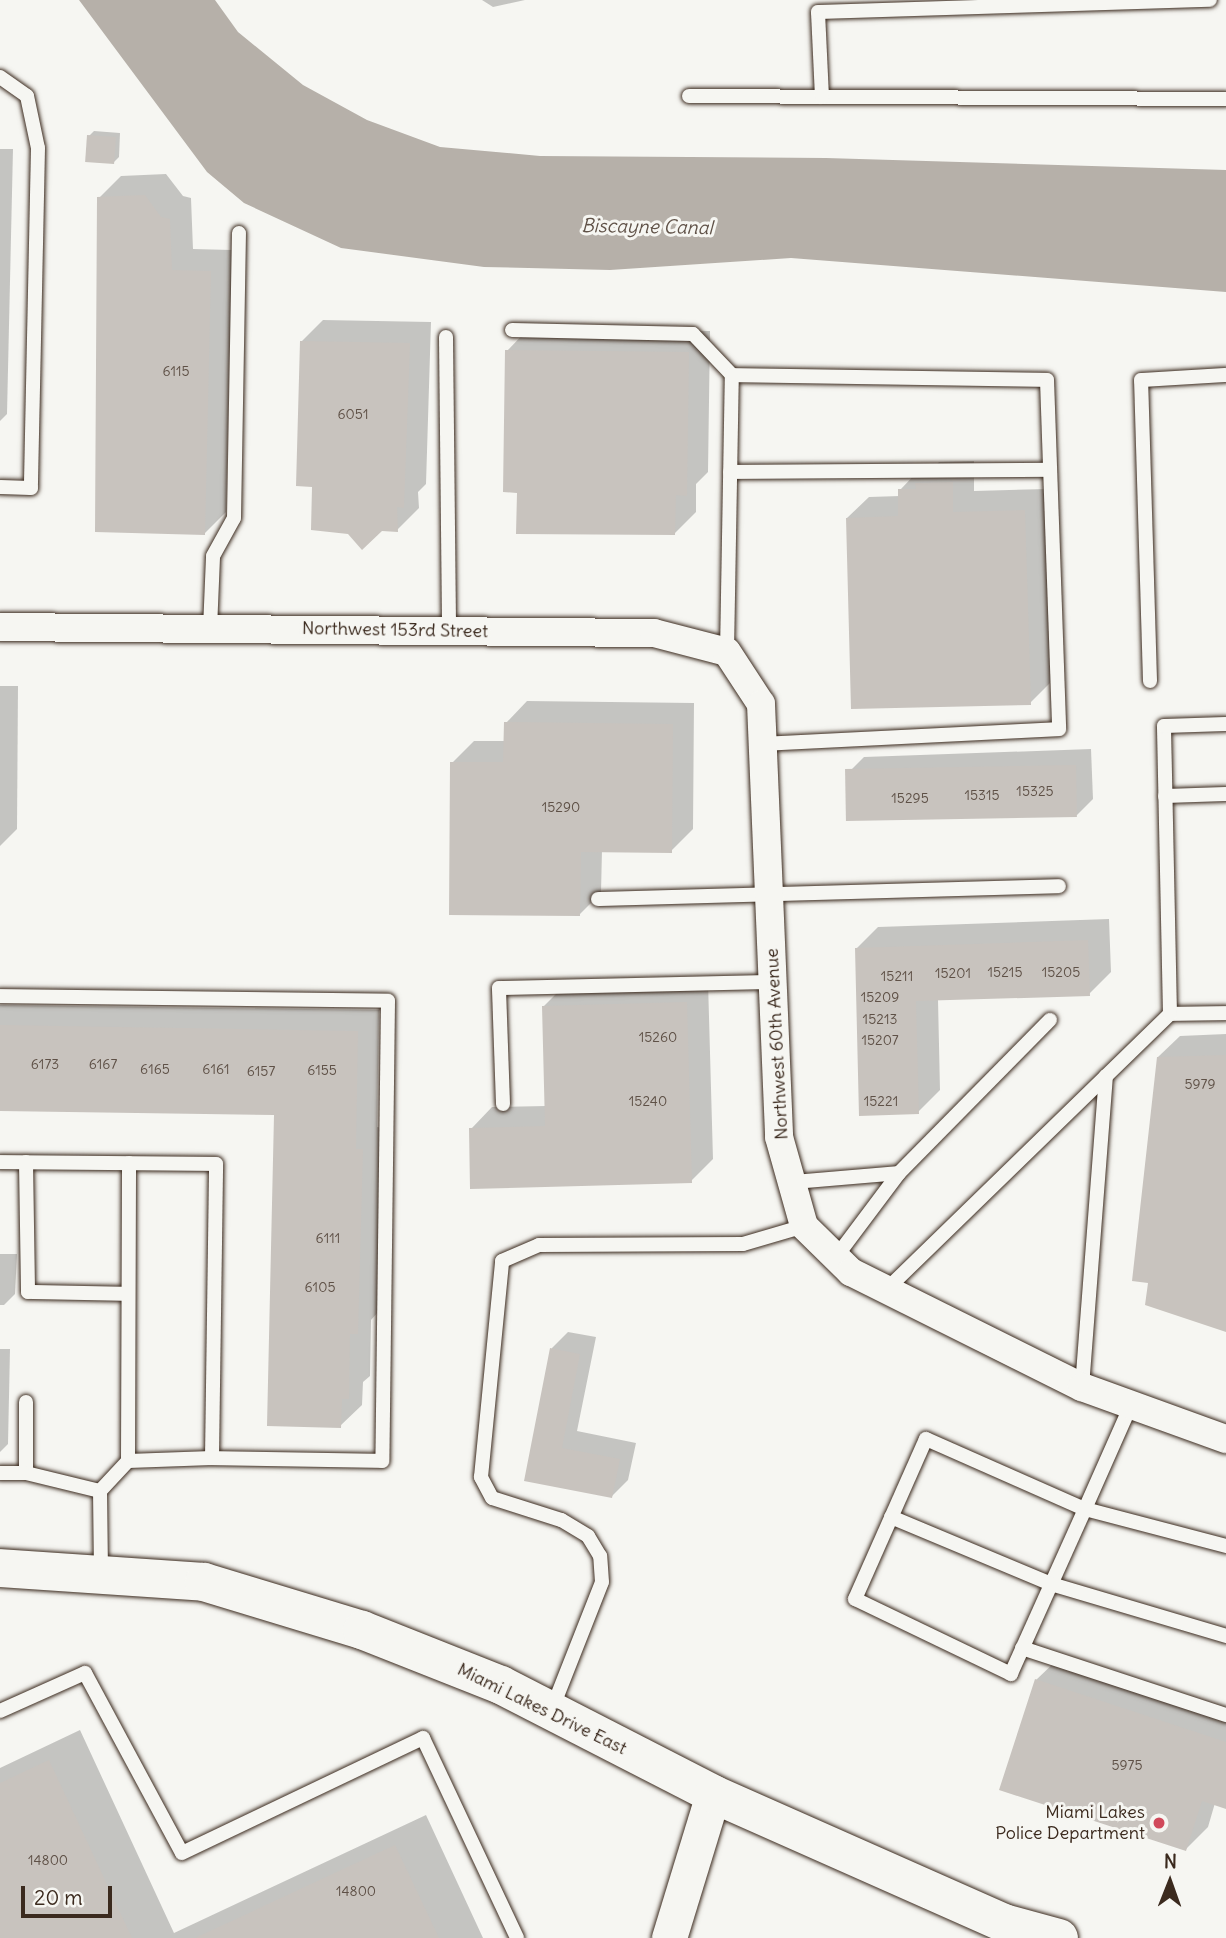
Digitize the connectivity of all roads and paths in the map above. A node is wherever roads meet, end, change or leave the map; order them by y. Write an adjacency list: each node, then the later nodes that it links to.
1 (1210, 0): 4 (lane)
2 (0, 77): 13 (lane)
3 (689, 96): 4 (lane)
4 (822, 97): 5 (lane)
5 (1226, 99)
6 (239, 233): 15 (lane)
7 (512, 330): 9 (lane)
8 (446, 337): 16 (lane)
9 (732, 375): 11 (lane); 12 (lane)
10 (1226, 375): 18 (lane)
11 (1051, 470): 12 (lane); 20 (lane)
12 (730, 472): 17 (lane)
13 (0, 487)
14 (0, 626): 15 (street, Northwest 153rd Street)
15 (210, 629): 16 (street, Northwest 153rd Street)
16 (449, 631): 17 (street, Northwest 153rd Street)
17 (727, 652): 20 (street, Northwest 60th Avenue)
18 (1150, 681)
19 (1226, 724): 22 (lane)
20 (763, 744): 24 (street, Northwest 60th Avenue)
21 (1226, 794): 22 (lane)
22 (1165, 796): 29 (lane)
23 (1059, 886): 24 (lane)
24 (769, 894): 25 (lane); 26 (street, Northwest 60th Avenue)
25 (598, 899)
26 (772, 982): 32 (lane); 37 (street, Northwest 60th Avenue)
27 (0, 996): 46 (lane)
28 (1226, 1013): 29 (lane)
29 (1170, 1014): 31 (lane)
30 (1051, 1020): 36 (lane)
31 (1106, 1076): 40 (lane); 42 (lane)
32 (503, 1104)
33 (0, 1162): 34 (lane)
34 (26, 1162): 35 (lane); 41 (lane)
35 (129, 1163): 41 (lane); 46 (lane)
36 (899, 1173): 37 (lane); 39 (lane)
37 (795, 1182): 38 (street, Northwest 60th Avenue)
38 (804, 1226): 39 (street); 60 (lane)
39 (835, 1257): 40 (street)
40 (886, 1290): 42 (street)
41 (128, 1294): 47 (lane)
42 (1082, 1387): 44 (street)
43 (26, 1402): 49 (lane)
44 (1131, 1405): 45 (street); 51 (lane)
45 (1226, 1439)
46 (212, 1458): 47 (lane)
47 (128, 1461): 50 (lane)
48 (0, 1473): 49 (lane)
49 (26, 1473): 50 (lane)
50 (100, 1491): 55 (lane)
51 (1084, 1510): 52 (lane); 53 (lane); 56 (lane)
52 (891, 1517): 56 (lane); 58 (lane)
53 (1226, 1546)
54 (0, 1568): 55 (main road, Miami Lakes Drive East)
55 (101, 1572): 60 (main road, Miami Lakes Drive East)
56 (1051, 1584): 57 (lane); 58 (lane)
57 (1226, 1636)
58 (1022, 1648): 61 (lane)
59 (0, 1711): 63 (lane)
60 (551, 1711): 62 (main road, Miami Lakes Drive East)
61 (1226, 1715)
62 (713, 1794): 64 (street); 65 (main road, Miami Lakes Drive East)
63 (517, 1938)
64 (669, 1938)
65 (1059, 1938)

